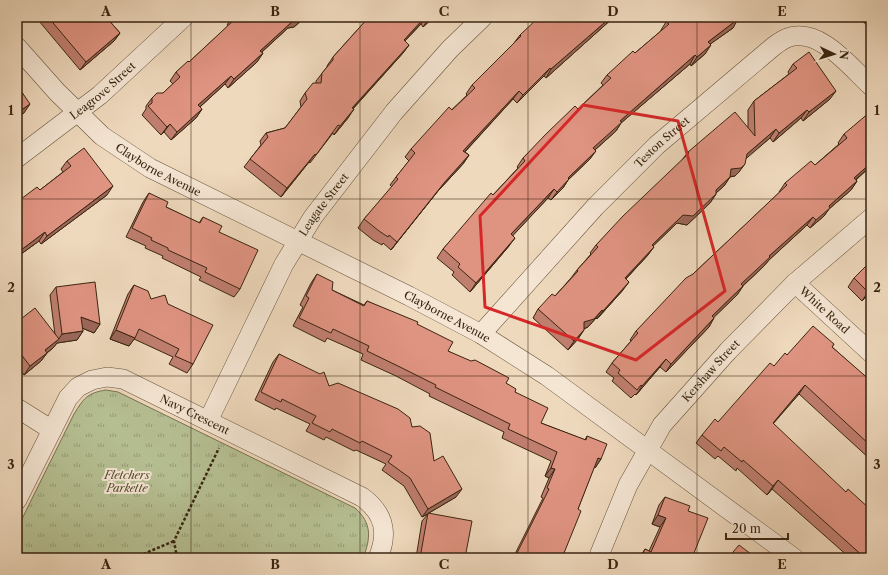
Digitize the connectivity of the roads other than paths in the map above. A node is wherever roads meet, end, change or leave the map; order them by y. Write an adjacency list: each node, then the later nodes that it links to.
1 (184, 17): 5 (street, Leagrove Street)
2 (483, 17): 8 (street, Leagate Street)
3 (17, 47): 5 (street, Clayborne Avenue)
4 (871, 86): 10 (street, Teston Street)
5 (77, 113): 6 (street, Leagrove Street); 8 (street, Clayborne Avenue)
6 (17, 158)
7 (871, 218): 9 (street, Kershaw Street)
8 (298, 242): 10 (street, Clayborne Avenue); 13 (street, Leagate Street)
9 (796, 283): 11 (street, White Road); 15 (street, Kershaw Street)
10 (481, 334): 15 (street, Clayborne Avenue)
11 (871, 353)
12 (17, 408): 14 (street)
13 (208, 421): 14 (street, Navy Crescent); 17 (street, Navy Crescent)
14 (52, 430): 16 (street, Navy Crescent)
15 (648, 451): 18 (street, Kershaw Street); 19 (street, Clayborne Avenue)
16 (17, 500)
17 (378, 558)
18 (598, 558)
19 (794, 558)

